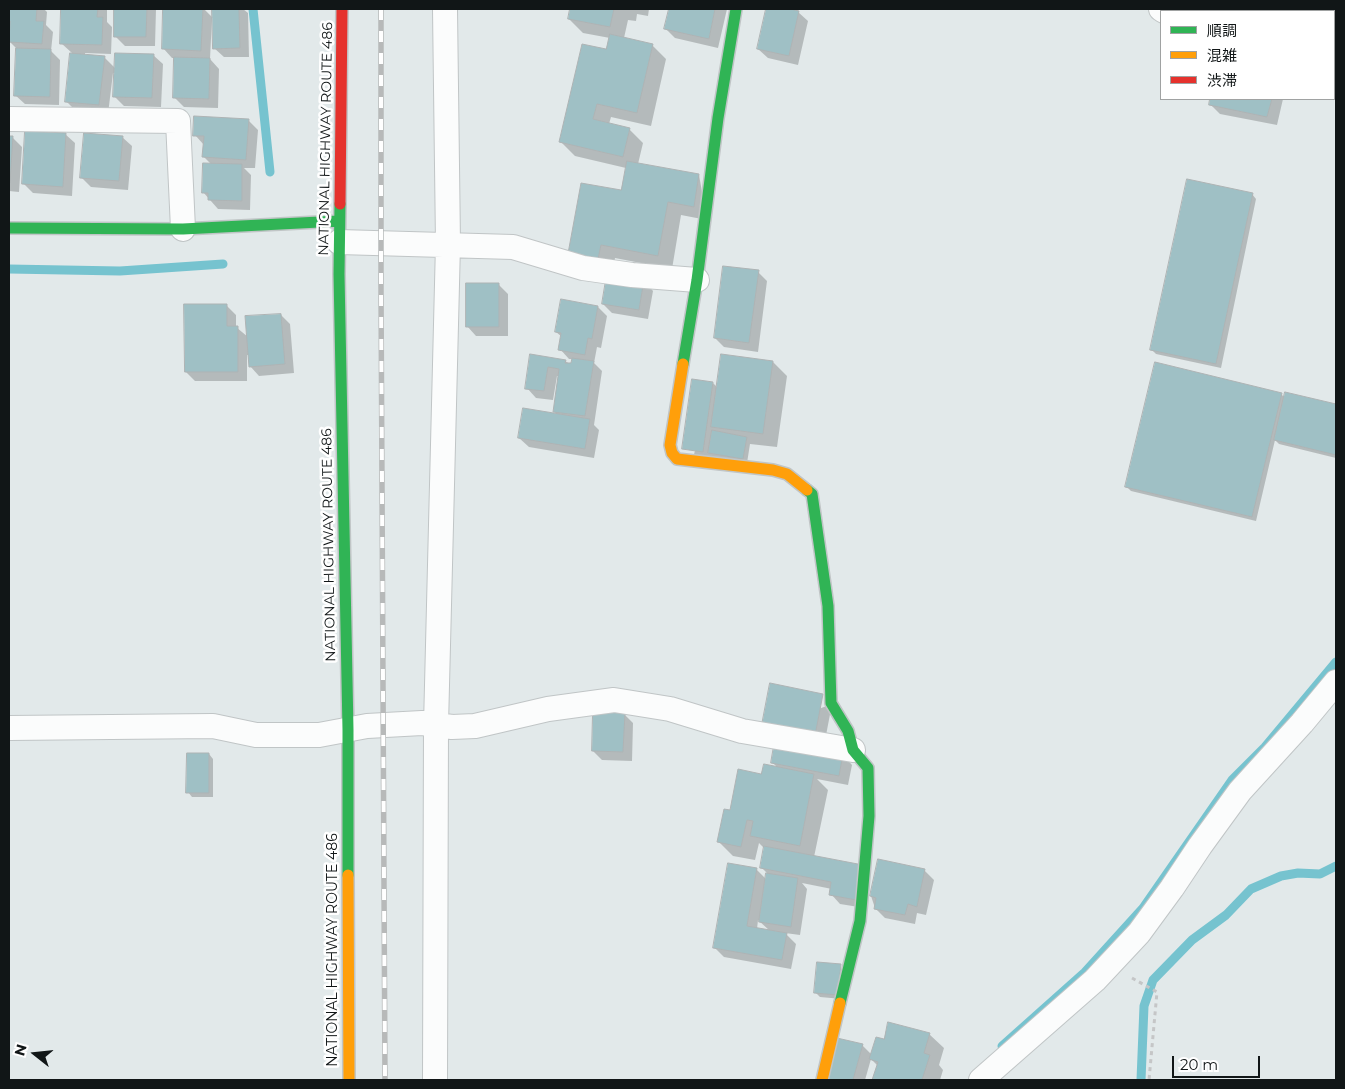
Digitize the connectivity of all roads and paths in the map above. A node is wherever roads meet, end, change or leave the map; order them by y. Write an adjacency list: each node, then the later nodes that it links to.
1 (342, 9): 7 (main road, NATIONAL HIGHWAY ROUTE 486)
2 (445, 9): 8 (street)
3 (736, 9): 9 (main road)
4 (9, 119): 6 (street)
5 (9, 228): 6 (main road)
6 (183, 229): 7 (main road)
7 (339, 232): 8 (street); 13 (main road, NATIONAL HIGHWAY ROUTE 486)
8 (448, 244): 9 (street); 11 (street)
9 (697, 280): 14 (main road)
10 (1336, 682): 19 (street)
11 (436, 725): 13 (street); 14 (street); 17 (street)
12 (9, 728): 13 (street)
13 (348, 730): 16 (main road, NATIONAL HIGHWAY ROUTE 486)
14 (853, 750): 18 (main road)
15 (1147, 986): 20 (path)
16 (349, 1080)
17 (435, 1080)
18 (822, 1080)
19 (981, 1080)
20 (1149, 1080)

